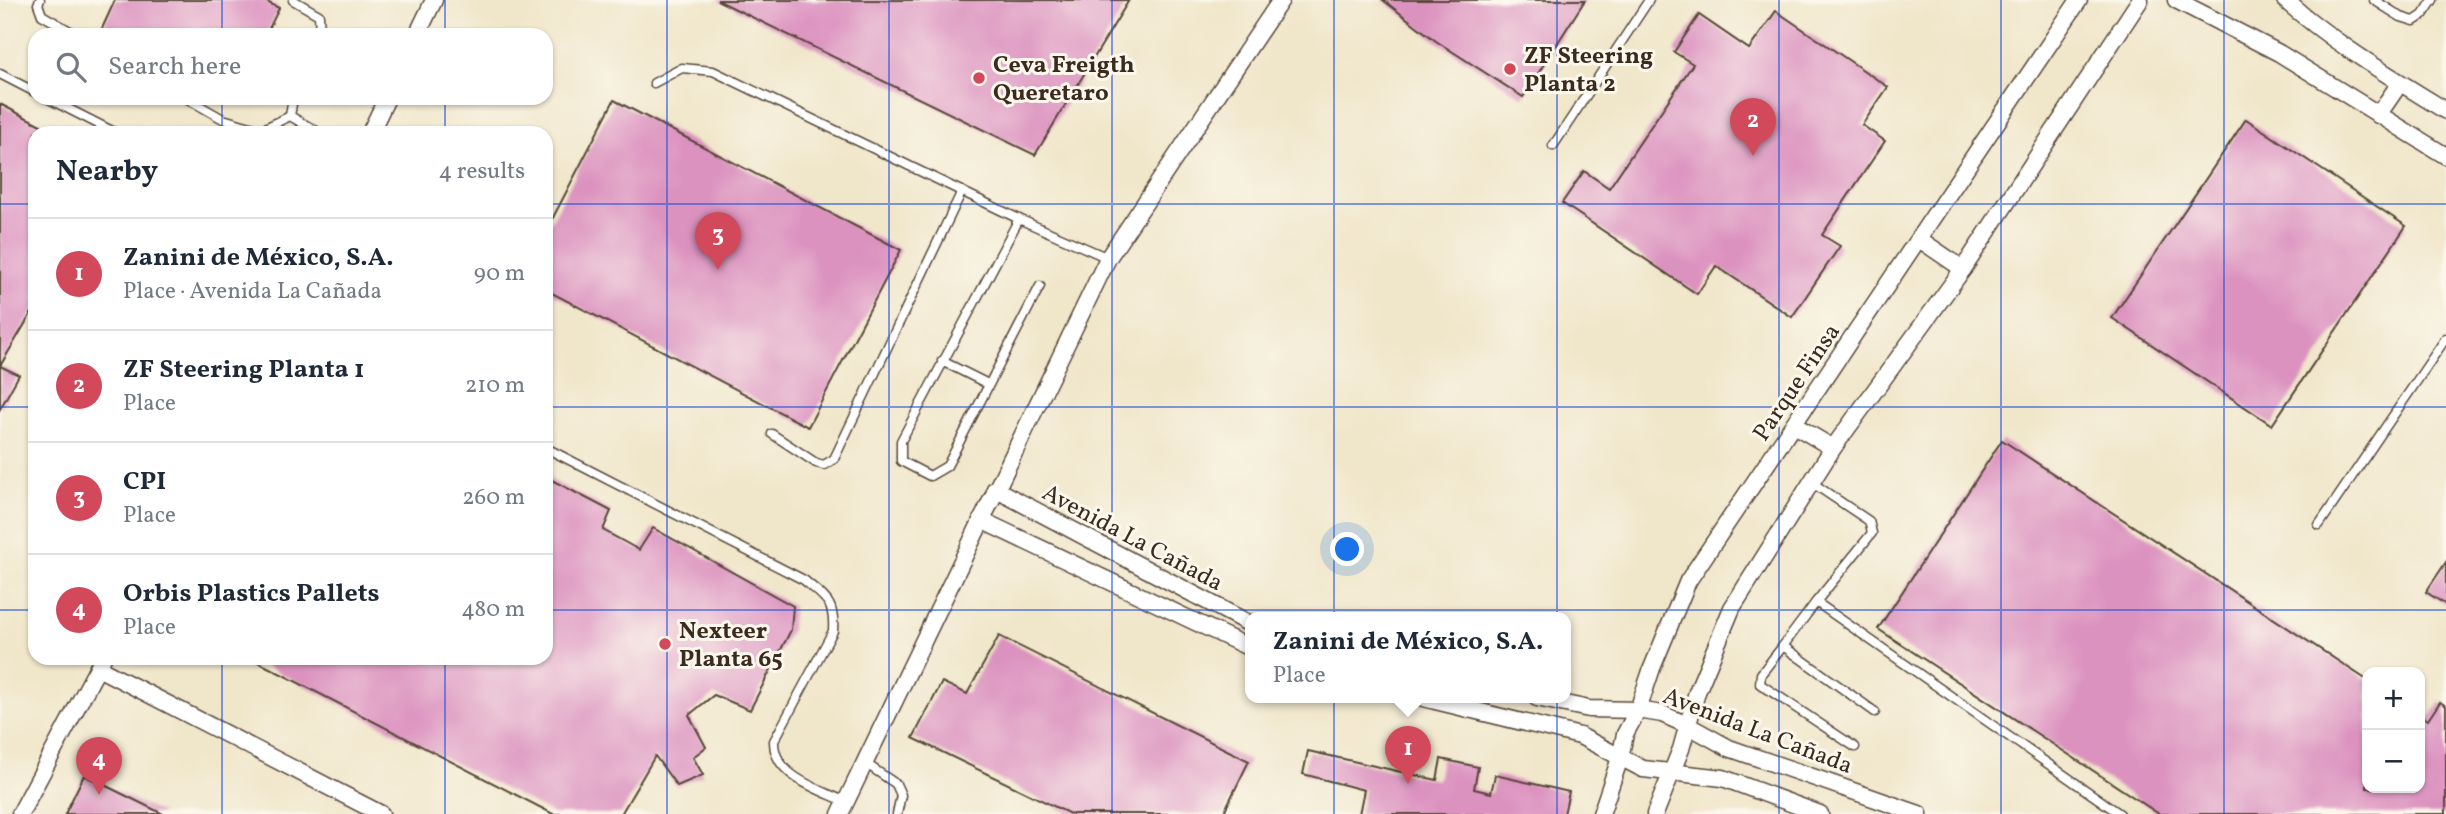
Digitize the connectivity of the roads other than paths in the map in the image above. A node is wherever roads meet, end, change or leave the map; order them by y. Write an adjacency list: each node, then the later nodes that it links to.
1 (40, 0): 12 (lane)
2 (293, 0): 13 (lane)
3 (434, 0): 14 (street)
4 (1281, 0): 36 (street)
5 (1649, 0): 31 (lane)
6 (2079, 0): 35 (street, Parque Finsa)
7 (2140, 0): 37 (street)
8 (2176, 0): 25 (street)
9 (2285, 0): 17 (street)
10 (2374, 0): 11 (lane)
11 (2433, 0)
12 (65, 28)
13 (320, 28)
14 (420, 28)
15 (0, 74): 18 (lane)
16 (654, 83): 33 (lane)
17 (2400, 83): 23 (street); 25 (street)
18 (28, 88)
19 (61, 105): 26 (lane)
20 (198, 105): 27 (lane)
21 (292, 105): 24 (lane)
22 (384, 105): 30 (street)
23 (2446, 111)
24 (290, 116): 28 (lane); 29 (lane)
25 (2378, 116): 32 (street)
26 (102, 126)
27 (246, 126)
28 (269, 126)
29 (308, 126)
30 (373, 126)
31 (1553, 146)
32 (2446, 156)
33 (962, 191): 34 (lane); 43 (lane)
34 (1019, 219): 36 (lane); 40 (lane)
35 (1919, 239): 37 (street); 42 (street, Parque Finsa)
36 (1108, 258): 47 (street)
37 (1963, 269): 44 (street)
38 (1040, 286): 41 (lane)
39 (2446, 338): 49 (lane)
40 (942, 361): 41 (lane); 41 (lane)
41 (988, 384)
42 (1794, 425): 44 (street); 58 (street, Parque Finsa)
43 (772, 434)
44 (1833, 448): 46 (street)
45 (553, 452): 65 (lane)
46 (1811, 482): 50 (lane); 60 (street)
47 (995, 489): 48 (street); 51 (street, Avenida La Cañada)
48 (981, 520): 52 (street); 63 (street)
49 (2319, 525)
50 (1816, 603): 53 (lane); 73 (lane)
51 (1245, 621)
52 (1245, 645)
53 (1783, 646): 59 (lane); 61 (lane)
54 (100, 665): 66 (street)
55 (105, 665): 67 (street)
56 (1444, 703): 62 (street)
57 (1561, 703): 58 (street, Avenida La Cañada)
58 (1638, 710): 60 (street, Avenida La Cañada); 62 (street, Parque Finsa)
59 (1875, 712)
60 (1686, 725): 64 (street); 72 (street, Avenida La Cañada)
61 (1855, 747)
62 (1620, 758): 64 (street); 69 (street, Parque Finsa)
63 (865, 763): 65 (street); 68 (lane)
64 (1670, 773): 70 (street); 71 (street)
65 (843, 808)
66 (20, 814)
67 (382, 814)
68 (897, 814)
69 (1601, 814)
70 (1655, 814)
71 (1820, 814)
72 (1919, 814)
73 (2120, 814)

